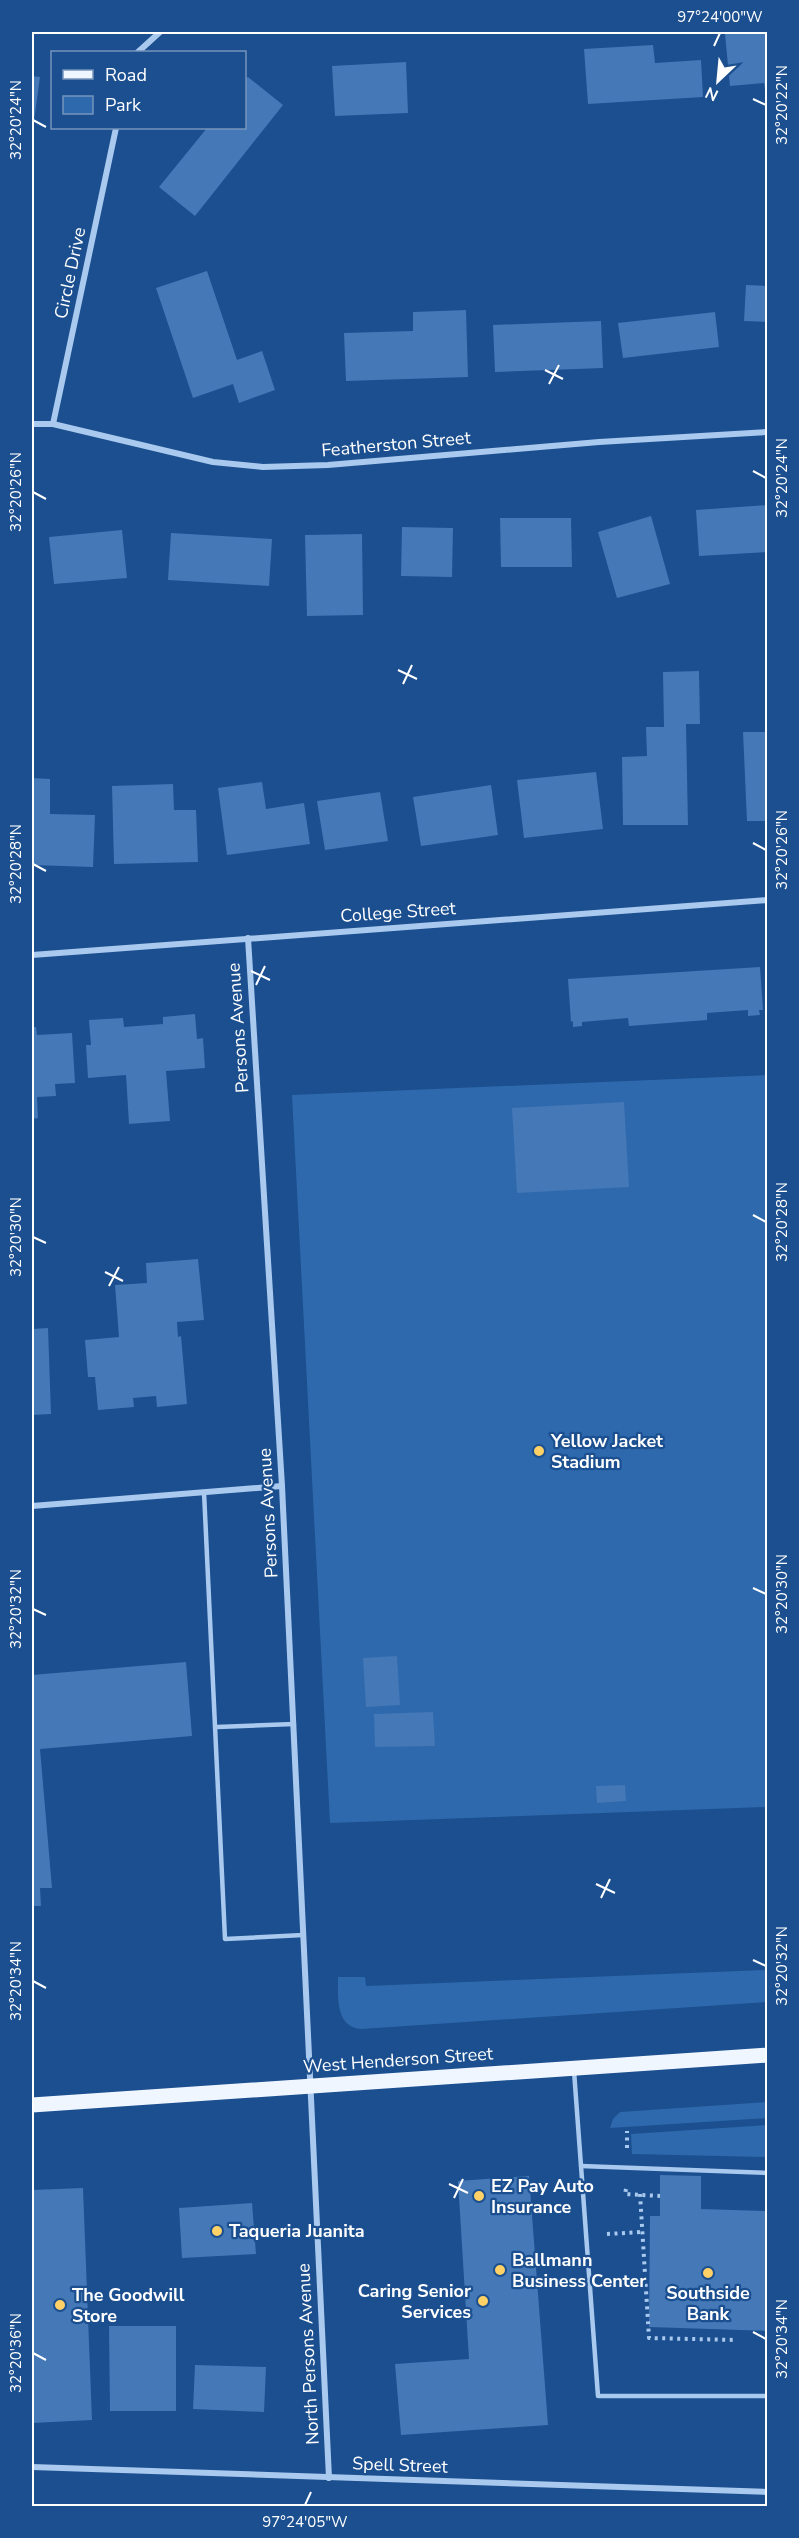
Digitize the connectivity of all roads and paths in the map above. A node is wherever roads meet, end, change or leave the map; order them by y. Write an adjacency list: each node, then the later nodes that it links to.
1 (159, 32): 2 (street)
2 (139, 51)
3 (116, 129): 5 (street, Circle Drive)
4 (32, 424): 5 (street, Featherston Street)
5 (53, 424): 6 (street, Featherston Street)
6 (768, 432)
7 (768, 900): 8 (street, College Street)
8 (248, 938): 9 (street, College Street); 10 (street, Persons Avenue)
9 (32, 955)
10 (282, 1486): 11 (street); 13 (street, Persons Avenue)
11 (204, 1492): 12 (street); 14 (lane)
12 (32, 1506)
13 (294, 1724): 14 (lane); 15 (street, Persons Avenue)
14 (217, 1727): 15 (lane)
15 (303, 1935): 18 (street, Persons Avenue)
16 (768, 2055): 17 (main road, West Henderson Street)
17 (574, 2068): 18 (main road, West Henderson Street); 22 (lane)
18 (310, 2086): 19 (main road, West Henderson Street); 32 (street, North Persons Avenue)
19 (32, 2105)
20 (627, 2131): 21 (path)
21 (627, 2152)
22 (581, 2166): 23 (lane); 28 (lane)
23 (768, 2173)
24 (626, 2182): 25 (path)
25 (640, 2194): 26 (path); 27 (path)
26 (660, 2196)
27 (642, 2232): 28 (path); 29 (path)
28 (586, 2236): 30 (lane)
29 (736, 2340)
30 (768, 2396)
31 (32, 2467): 32 (street, Spell Street)
32 (329, 2478): 33 (street, Spell Street)
33 (768, 2492)

